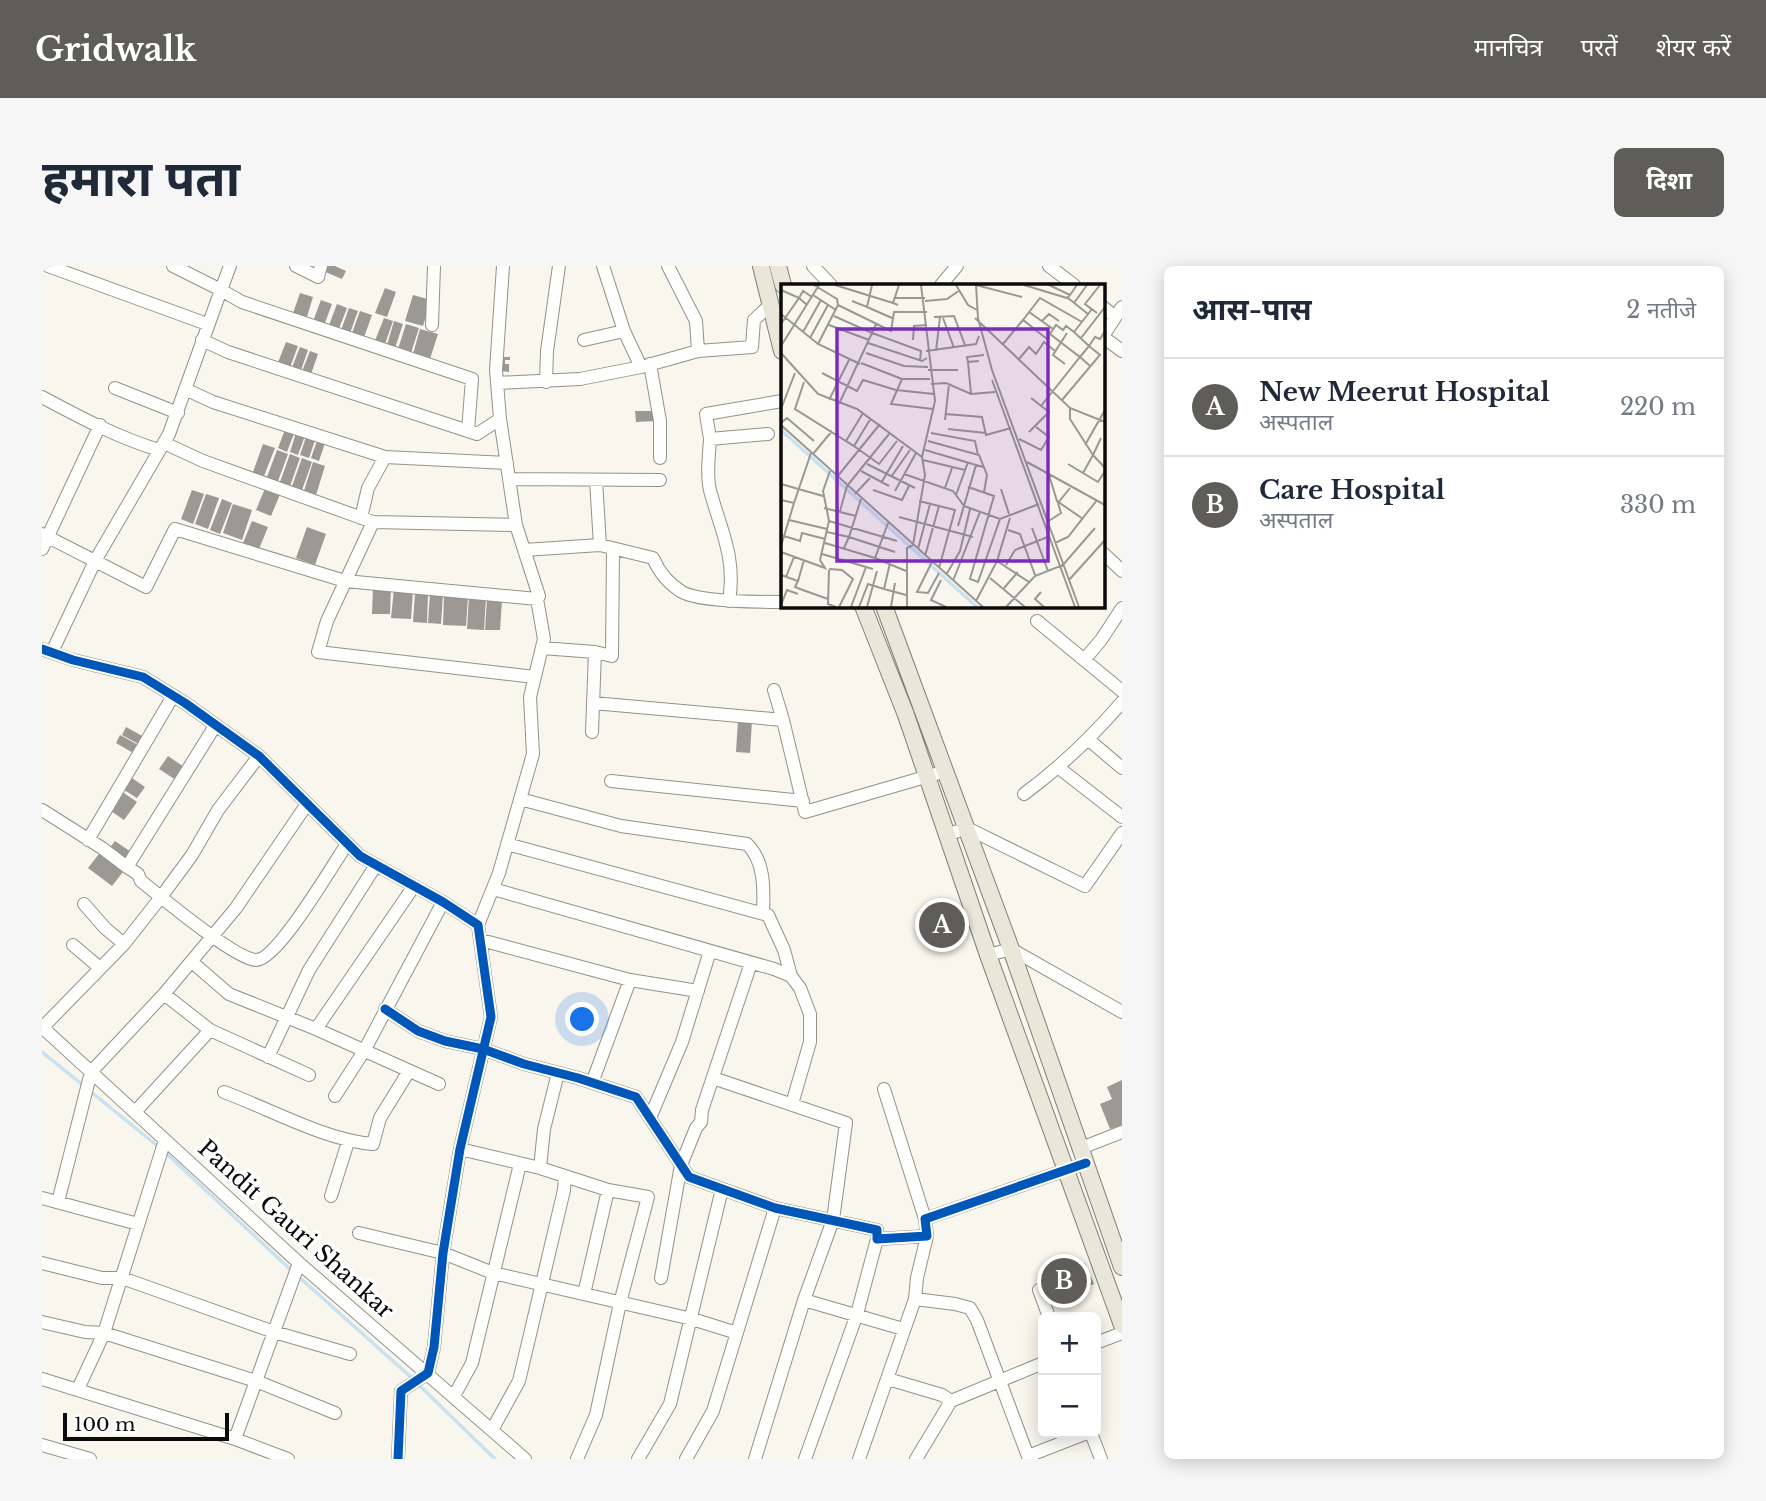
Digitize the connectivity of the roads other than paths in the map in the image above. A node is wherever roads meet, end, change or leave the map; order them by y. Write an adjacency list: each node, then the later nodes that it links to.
1 (48, 266): 23 (street)
2 (173, 266): 20 (street)
3 (230, 266): 20 (street)
4 (296, 266): 5 (street)
5 (321, 266)
6 (434, 266): 24 (street)
7 (503, 266): 35 (street)
8 (559, 266): 34 (street)
9 (603, 266): 25 (street)
10 (668, 266): 31 (street)
11 (761, 266): 21 (main road)
12 (778, 266): 16 (main road)
13 (813, 266): 17 (street)
14 (957, 266): 18 (street)
15 (1049, 266): 19 (street)
16 (783, 284)
17 (830, 284)
18 (942, 284)
19 (1073, 284)
20 (221, 290): 23 (street); 43 (street)
21 (770, 305): 30 (main road); 31 (street)
22 (1119, 312): 26 (street)
23 (207, 324): 28 (street)
24 (432, 325)
25 (624, 331): 29 (street); 33 (street)
26 (1104, 335)
27 (1104, 338): 32 (street)
28 (202, 340): 37 (street); 43 (street)
29 (584, 340)
30 (781, 347)
31 (698, 351): 33 (street)
32 (1122, 351)
33 (645, 366): 34 (street); 48 (street)
34 (546, 382): 35 (street)
35 (497, 383): 41 (street)
36 (115, 388): 40 (street)
37 (185, 388): 40 (street); 47 (street)
38 (42, 397): 42 (street)
39 (781, 401): 45 (street)
40 (178, 413): 46 (street)
41 (500, 418): 43 (street); 49 (street)
42 (100, 425): 46 (street); 55 (street)
43 (468, 431)
44 (768, 434): 45 (street)
45 (710, 439): 65 (street)
46 (162, 446): 53 (street); 61 (street)
47 (385, 457): 49 (street); 53 (street)
48 (660, 458)
49 (507, 463): 50 (street)
50 (509, 479): 51 (street); 54 (street)
51 (596, 480): 52 (street); 56 (street)
52 (660, 480)
53 (367, 520): 54 (street); 63 (street)
54 (516, 525): 59 (street)
55 (45, 535): 58 (street); 61 (street)
56 (600, 545): 57 (street); 59 (street)
57 (613, 549): 65 (street); 73 (street)
58 (42, 550)
59 (524, 550): 64 (street)
60 (1104, 554): 62 (street)
61 (95, 561): 63 (street); 72 (street)
62 (1122, 571)
63 (345, 582): 64 (street); 75 (street)
64 (537, 599): 71 (street)
65 (729, 601): 66 (street)
66 (781, 602)
67 (863, 607): 89 (main road)
68 (884, 607): 88 (main road)
69 (1122, 608): 74 (street)
70 (1037, 621): 74 (street)
71 (542, 648): 73 (street); 75 (street)
72 (47, 650): 78 (street)
73 (595, 652): 80 (street)
74 (1084, 660): 77 (street)
75 (535, 677): 92 (street)
76 (774, 690): 81 (street)
77 (1122, 691)
78 (173, 696): 82 (street); 100 (street)
79 (1122, 702): 84 (street)
80 (593, 703): 81 (street); 83 (street)
81 (783, 720): 93 (street)
82 (215, 726): 85 (street); 104 (street)
83 (592, 732)
84 (1089, 740): 86 (street); 87 (street)
85 (259, 756): 94 (street); 107 (street)
86 (1059, 768): 91 (street); 96 (street)
87 (1122, 768)
88 (946, 771): 89 (street); 97 (main road)
89 (926, 778): 93 (street); 99 (main road)
90 (611, 781): 93 (street)
91 (1024, 794)
92 (520, 799): 102 (street); 110 (street)
93 (803, 801)
94 (307, 804): 101 (street); 112 (street)
95 (42, 810): 100 (street)
96 (1122, 817)
97 (967, 828): 98 (street); 99 (street); 116 (main road)
98 (1122, 833)
99 (946, 835): 118 (main road)
100 (88, 840): 104 (street)
101 (347, 844): 103 (street); 112 (street)
102 (507, 844): 106 (street); 110 (street)
103 (376, 865): 105 (street); 128 (street)
104 (127, 867): 107 (street)
105 (414, 886): 108 (street); 130 (street)
106 (492, 889): 111 (street); 117 (street)
107 (161, 897): 112 (street); 115 (street)
108 (443, 902): 111 (street); 126 (street)
109 (84, 904): 115 (street)
110 (763, 914): 122 (street)
111 (478, 925): 113 (street)
112 (213, 936): 119 (street)
113 (481, 940): 123 (street); 132 (street)
114 (74, 944): 121 (street)
115 (124, 944): 121 (street)
116 (1011, 950): 118 (street); 127 (street); 152 (main road)
117 (710, 951): 120 (street); 124 (street)
118 (988, 955): 156 (main road)
119 (192, 962): 125 (street); 128 (street)
120 (751, 964): 122 (street); 139 (street)
121 (100, 968): 129 (street)
122 (791, 976): 145 (street)
123 (630, 980): 124 (street); 140 (street)
124 (698, 991): 147 (street)
125 (164, 994): 131 (street); 136 (street)
126 (385, 1009): 132 (street); 133 (street)
127 (1122, 1012)
128 (287, 1017): 130 (street); 134 (street)
129 (43, 1027): 136 (street, Pandit Gauri Shankar)
130 (316, 1029): 133 (street)
131 (210, 1030): 134 (street); 146 (street)
132 (483, 1049): 137 (street); 151 (street)
133 (364, 1051): 135 (street); 144 (street)
134 (268, 1057): 138 (street)
135 (409, 1071): 141 (street); 150 (street)
136 (91, 1072): 146 (street, Pandit Gauri Shankar); 162 (street)
137 (558, 1073): 140 (street); 155 (street)
138 (309, 1074)
139 (713, 1078): 145 (street); 154 (street)
140 (592, 1083): 147 (street)
141 (439, 1084)
142 (884, 1088): 164 (street)
143 (223, 1092): 150 (street)
144 (335, 1096)
145 (792, 1104): 165 (street)
146 (135, 1112): 149 (street, Pandit Gauri Shankar)
147 (650, 1118): 154 (street)
148 (1122, 1132): 152 (street)
149 (165, 1140): 166 (street); 173 (street, Pandit Gauri Shankar)
150 (348, 1142): 160 (street)
151 (460, 1149): 153 (street); 170 (street)
152 (1084, 1155): 156 (street); 171 (main road)
153 (520, 1164): 155 (street); 174 (street)
154 (681, 1165): 159 (street); 176 (street)
155 (540, 1168): 157 (street)
156 (1065, 1170): 164 (street); 187 (main road)
157 (565, 1177): 158 (street); 177 (street)
158 (608, 1189): 179 (street); 182 (street)
159 (722, 1189): 163 (street); 185 (street)
160 (331, 1196)
161 (42, 1198): 162 (street)
162 (58, 1202): 166 (street)
163 (775, 1208): 165 (street); 191 (street)
164 (925, 1219): 168 (street)
165 (833, 1220): 169 (street); 181 (street)
166 (138, 1224): 175 (street)
167 (359, 1233): 170 (street)
168 (927, 1236): 169 (street); 180 (street)
169 (877, 1239): 184 (street)
170 (443, 1253): 174 (street); 196 (street)
171 (1121, 1260)
172 (42, 1263): 175 (street)
173 (299, 1264): 189 (street); 196 (street, Pandit Gauri Shankar)
174 (494, 1273): 177 (street); 202 (street)
175 (122, 1278): 189 (street); 190 (street)
176 (661, 1278)
177 (540, 1285): 179 (street); 205 (street)
178 (1039, 1290): 183 (street)
179 (584, 1294): 182 (street)
180 (915, 1299): 188 (street); 199 (street)
181 (804, 1300): 184 (street); 219 (street)
182 (620, 1303): 185 (street); 216 (street)
183 (1047, 1312)
184 (857, 1314): 188 (street); 220 (street)
185 (692, 1319): 191 (street); 217 (street)
186 (42, 1322): 190 (street)
187 (1122, 1325)
188 (903, 1329): 198 (street)
189 (274, 1332): 194 (street); 200 (street)
190 (104, 1333): 200 (street); 201 (street)
191 (737, 1333): 218 (street)
192 (1122, 1333): 193 (street)
193 (1101, 1341)
194 (350, 1354)
195 (1038, 1365): 199 (street)
196 (428, 1373): 202 (street, Pandit Gauri Shankar); 214 (street)
197 (42, 1379): 201 (street)
198 (888, 1379): 203 (street); 210 (street)
199 (1000, 1380): 203 (street); 211 (street)
200 (256, 1381): 204 (street); 208 (street)
201 (78, 1389): 208 (street)
202 (454, 1396): 205 (street, Pandit Gauri Shankar)
203 (951, 1401): 221 (street)
204 (335, 1413)
205 (492, 1430): 215 (street, Pandit Gauri Shankar)
206 (1077, 1438): 211 (street)
207 (1091, 1438): 222 (street)
208 (234, 1439): 213 (street)
209 (42, 1446): 212 (street)
210 (862, 1458)
211 (1028, 1458)
212 (90, 1459)
213 (288, 1459)
214 (398, 1459)
215 (525, 1459)
216 (577, 1459)
217 (638, 1459)
218 (686, 1459)
219 (755, 1459)
220 (805, 1459)
221 (916, 1459)
222 (1101, 1459)

